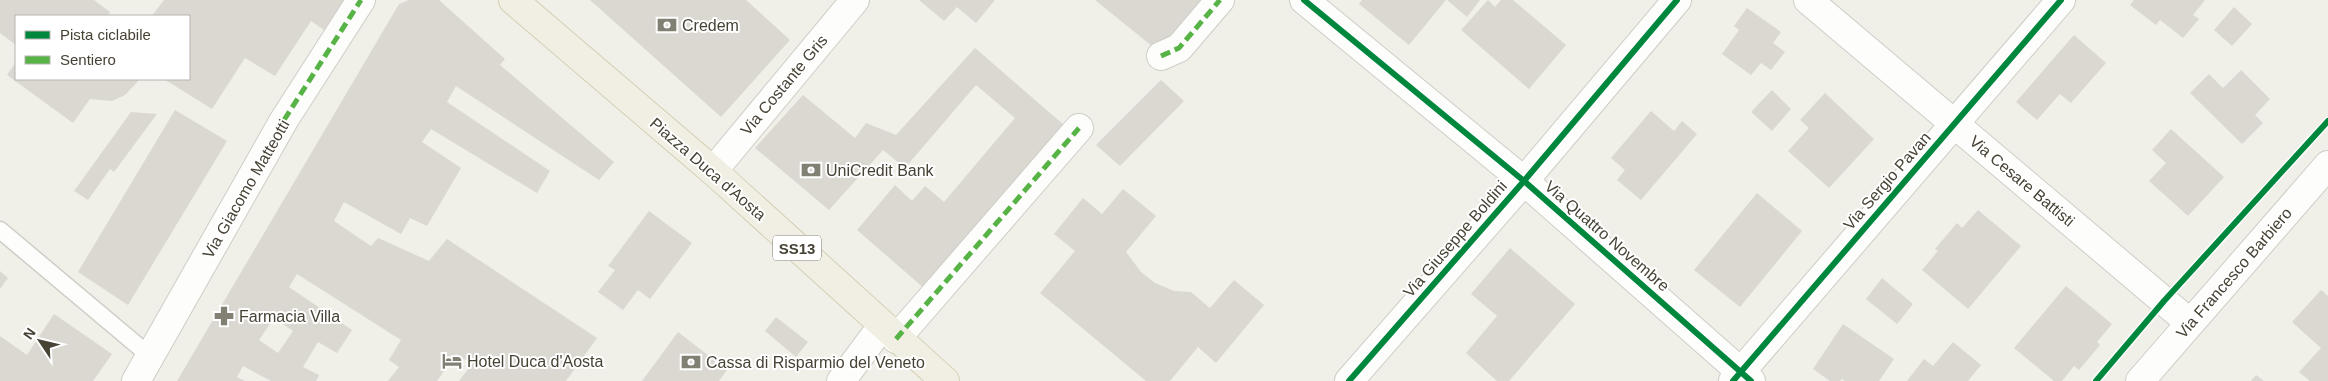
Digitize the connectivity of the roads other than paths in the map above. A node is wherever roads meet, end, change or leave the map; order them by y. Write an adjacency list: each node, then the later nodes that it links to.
1 (361, 0): 18 (street, Via Giacomo Matteotti)
2 (513, 0): 13 (main road, Piazza Duca d'Aosta / SS13)
3 (855, 0): 13 (street, Via Costante Gris)
4 (1220, 0): 9 (street)
5 (1304, 0): 14 (street, Via Quattro Novembre)
6 (1677, 0): 14 (street, Via Giuseppe Boldini)
7 (1808, 0): 10 (street, Via Cesare Battisti)
8 (2061, 0): 10 (street, Via Sergio Pavan)
9 (1161, 56)
10 (1954, 124): 16 (street, Via Cesare Battisti); 19 (street, Via Sergio Pavan)
11 (1079, 128): 17 (street)
12 (2328, 165): 16 (street, Via Francesco Barbiero)
13 (713, 171): 17 (main road, Piazza Duca d'Aosta / SS13)
14 (1524, 181): 19 (street, Via Quattro Novembre); 23 (street, Via Giuseppe Boldini)
15 (0, 230): 18 (lane)
16 (2190, 323): 24 (street, Via Francesco Barbiero)
17 (889, 332): 21 (street); 22 (main road, Piazza Duca d'Aosta / SS13)
18 (150, 356): 20 (street, Via Giacomo Matteotti)
19 (1742, 378)
20 (136, 381)
21 (840, 381)
22 (945, 381)
23 (1350, 381)
24 (2140, 381)

